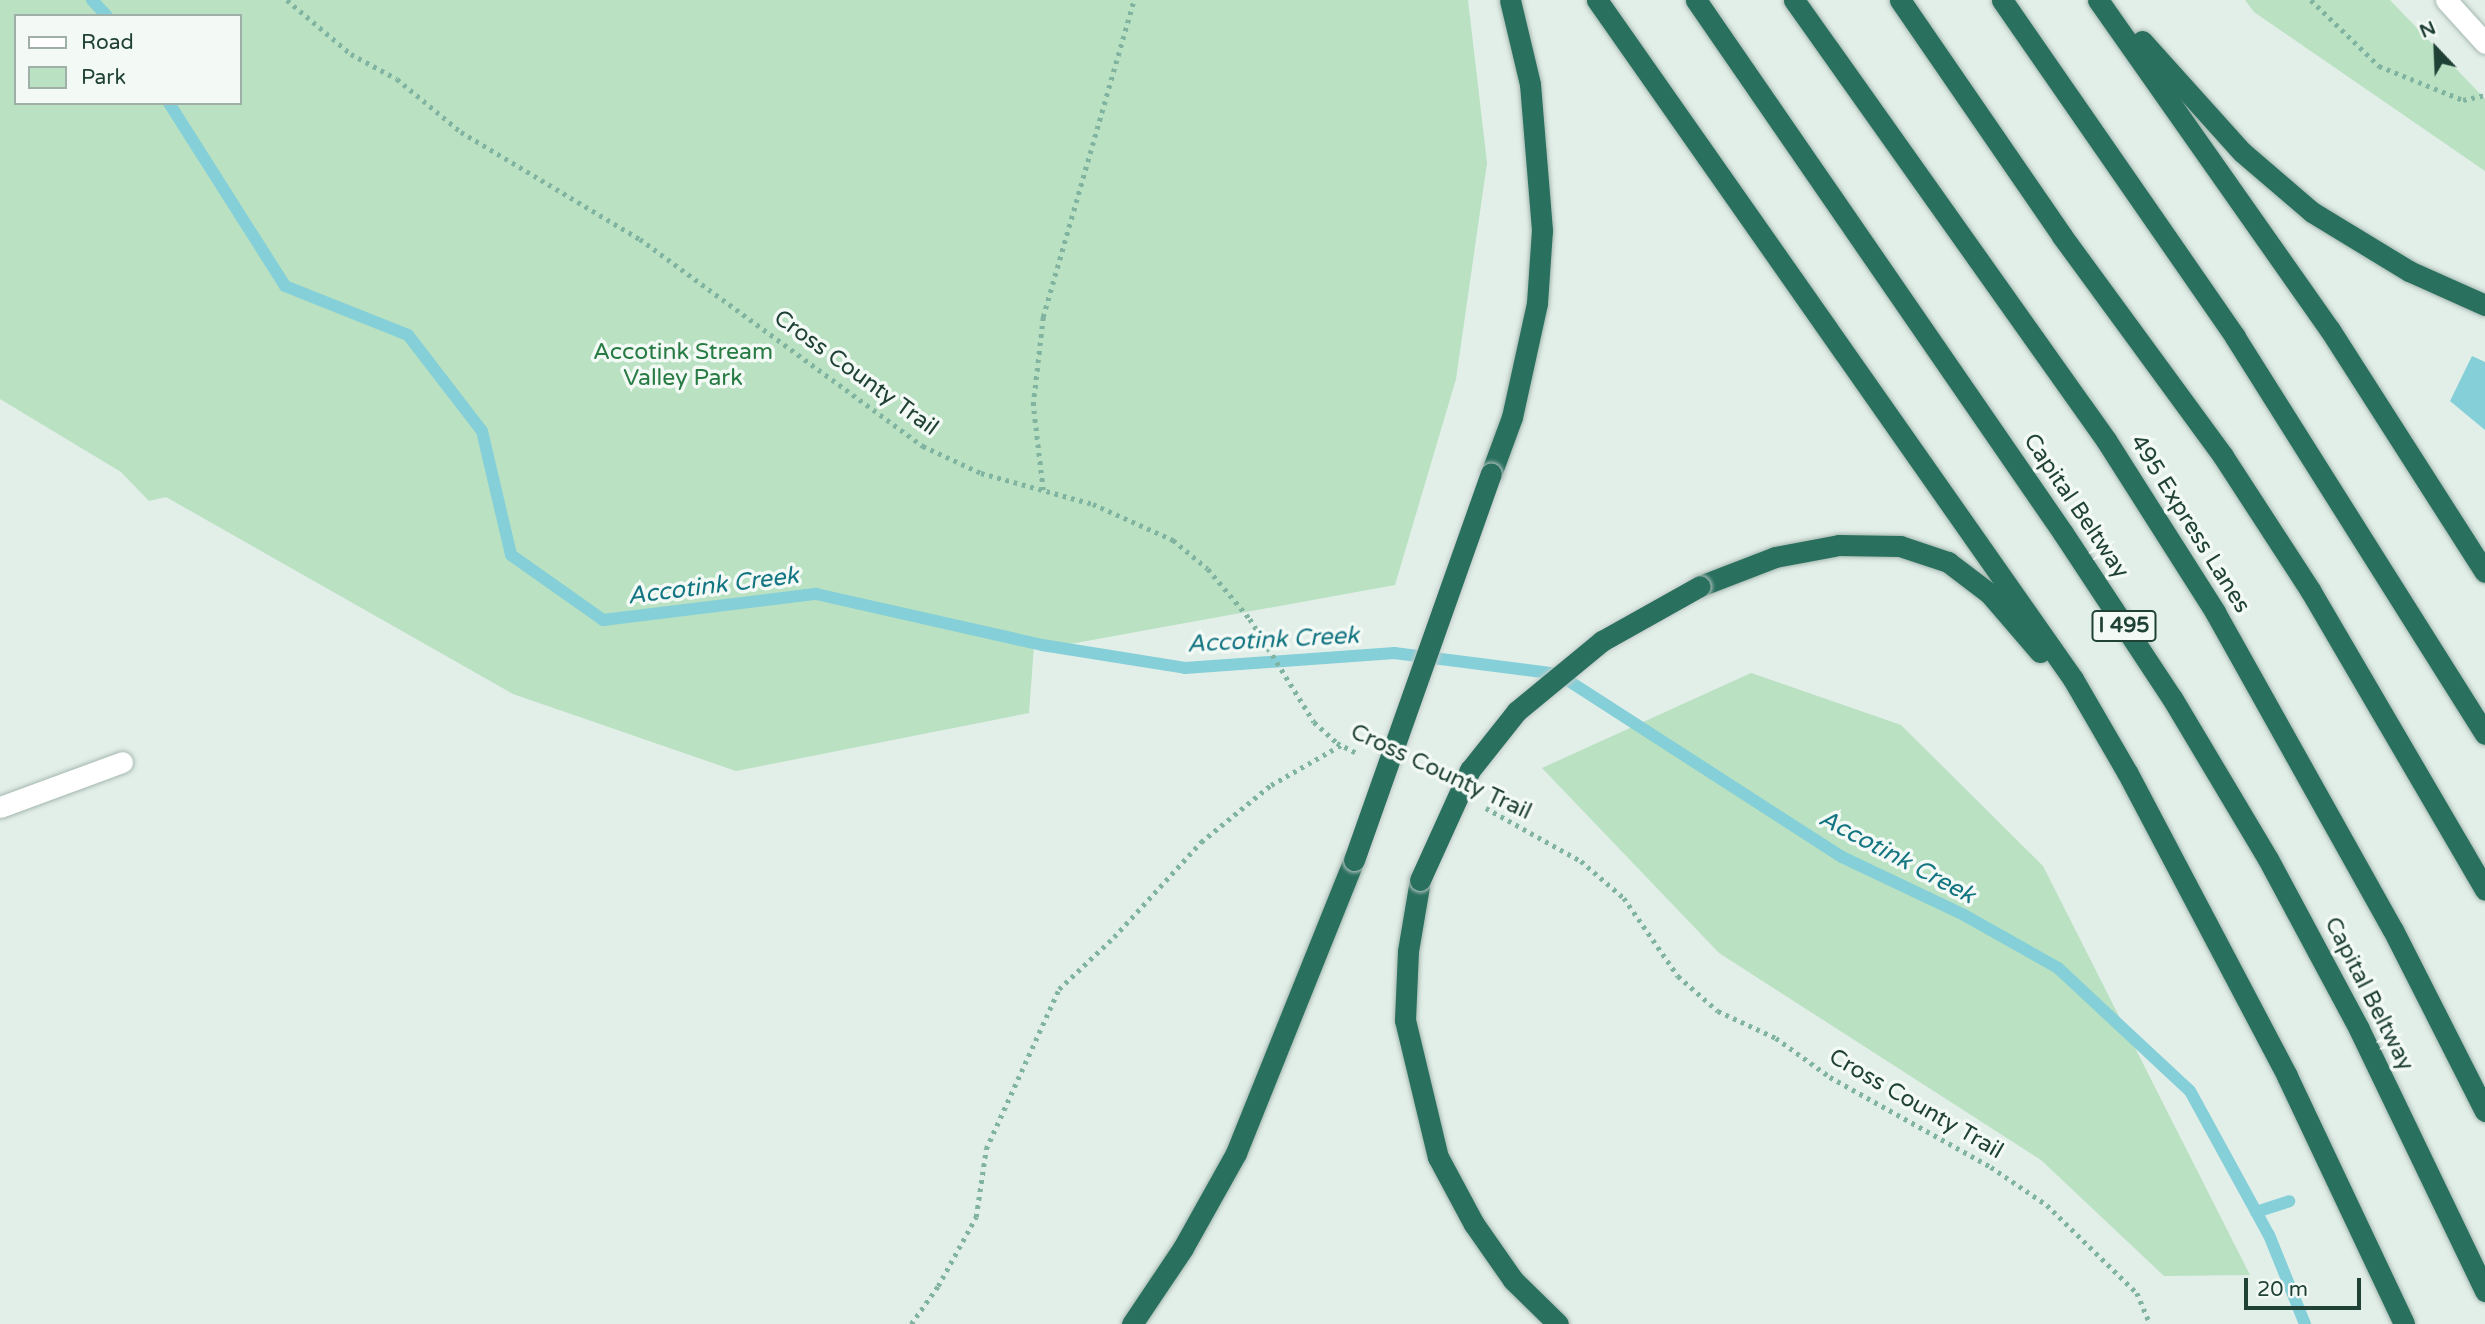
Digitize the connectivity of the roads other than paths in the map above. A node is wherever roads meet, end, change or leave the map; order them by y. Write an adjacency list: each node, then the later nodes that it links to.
1 (1510, 0): 20 (highway, bridge)
2 (1597, 0): 15 (highway)
3 (1696, 0): 19 (highway, Capital Beltway / I 495)
4 (1794, 0): 18 (highway, 495 Express Lanes)
5 (1900, 0): 17 (highway)
6 (2002, 0): 13 (highway)
7 (2098, 0): 12 (highway)
8 (2107, 0): 11 (highway)
9 (2446, 0): 10 (street)
10 (2485, 43)
11 (2485, 305)
12 (2485, 572)
13 (2485, 734)
14 (122, 762): 16 (street)
15 (2127, 772): 21 (highway, bridge); 22 (highway)
16 (0, 807)
17 (2485, 890)
18 (2485, 1111)
19 (2485, 1292)
20 (1132, 1324)
21 (1558, 1324)
22 (2404, 1324)

